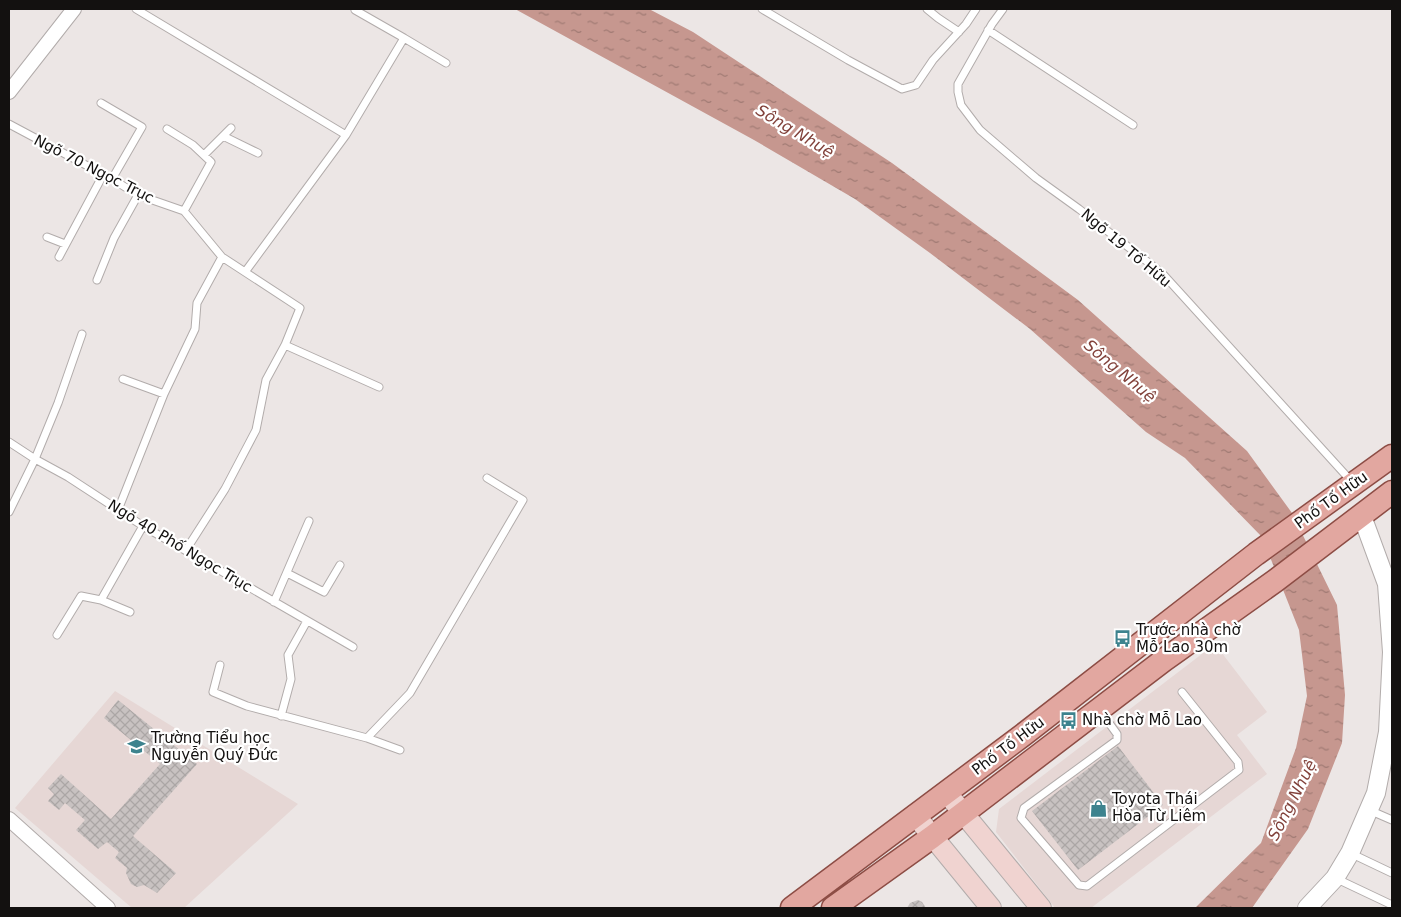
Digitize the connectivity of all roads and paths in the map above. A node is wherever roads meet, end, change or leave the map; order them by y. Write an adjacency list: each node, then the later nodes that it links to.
1 (73, 9): 12 (street)
2 (136, 9): 18 (lane)
3 (762, 9): 9 (lane)
4 (927, 9): 9 (lane)
5 (976, 9): 9 (lane)
6 (1003, 9): 8 (lane, Ngõ 19 Tố Hữu)
7 (355, 10): 10 (lane)
8 (988, 30): 15 (lane); 41 (lane, Ngõ 19 Tố Hữu)
9 (959, 32)
10 (404, 38): 11 (lane); 18 (lane)
11 (446, 63)
12 (9, 92)
13 (101, 102): 23 (lane)
14 (9, 124): 22 (lane, Ngõ 70 Ngọc Trục)
15 (1134, 125)
16 (231, 128): 19 (lane)
17 (167, 130): 21 (lane)
18 (346, 134): 30 (lane)
19 (224, 136): 20 (lane); 21 (lane)
20 (258, 153)
21 (204, 155): 25 (lane)
22 (103, 176): 23 (lane, Ngõ 70 Ngọc Trục); 27 (lane)
23 (112, 179): 24 (lane, Ngõ 70 Ngọc Trục)
24 (138, 195): 25 (lane, Ngõ 70 Ngọc Trục); 31 (lane)
25 (184, 211): 29 (lane)
26 (47, 237): 27 (lane)
27 (65, 244): 28 (lane)
28 (59, 257)
29 (222, 257): 30 (lane); 36 (lane)
30 (245, 272): 33 (lane)
31 (97, 280)
32 (82, 334): 39 (lane)
33 (285, 344): 35 (lane); 48 (lane)
34 (123, 379): 36 (lane)
35 (379, 387)
36 (164, 394): 43 (lane)
37 (9, 442): 39 (lane, Ngõ 40 Phố Ngọc Trục)
38 (1392, 456): 41 (main road, Phố Tố Hữu)
39 (35, 459): 43 (lane, Ngõ 40 Phố Ngọc Trục); 44 (lane)
40 (487, 478): 62 (lane)
41 (1354, 484): 64 (main road, Phố Tố Hữu)
42 (1392, 492): 45 (main road, Phố Tố Hữu)
43 (118, 510): 47 (lane, Ngõ 40 Phố Ngọc Trục)
44 (9, 512)
45 (1362, 516): 59 (main road, Phố Tố Hữu); 61 (street)
46 (309, 521): 50 (lane)
47 (143, 526): 48 (lane, Ngõ 40 Phố Ngọc Trục); 51 (lane)
48 (186, 550): 52 (lane, Ngõ 40 Phố Ngọc Trục)
49 (340, 565): 50 (lane)
50 (287, 572): 52 (lane)
51 (101, 600): 53 (lane); 55 (lane)
52 (274, 602): 54 (lane, Ngõ 40 Phố Ngọc Trục)
53 (130, 612)
54 (307, 621): 56 (lane, Ngõ 40 Phố Ngọc Trục); 60 (lane)
55 (56, 635)
56 (353, 647)
57 (220, 665): 60 (lane)
58 (1182, 692): 59 (lane)
59 (1100, 709): 66 (main road, Phố Tố Hữu)
60 (281, 716): 62 (lane)
61 (1390, 732): 65 (street)
62 (366, 738): 63 (lane)
63 (400, 750)
64 (946, 792): 66 (main road); 67 (main road, Phố Tố Hữu)
65 (1369, 810): 69 (lane); 71 (street)
66 (962, 814): 70 (main road, Phố Tố Hữu); 79 (main road)
67 (915, 815): 70 (main road); 76 (main road, Phố Tố Hữu)
68 (9, 819): 75 (street)
69 (1392, 820)
70 (932, 837): 77 (main road, Phố Tố Hữu); 78 (main road)
71 (1350, 853): 72 (lane); 73 (street)
72 (1392, 873)
73 (1335, 878): 74 (lane); 80 (street)
74 (1392, 905)
75 (108, 908)
76 (792, 908)
77 (833, 908)
78 (991, 908)
79 (1041, 908)
80 (1307, 908)

